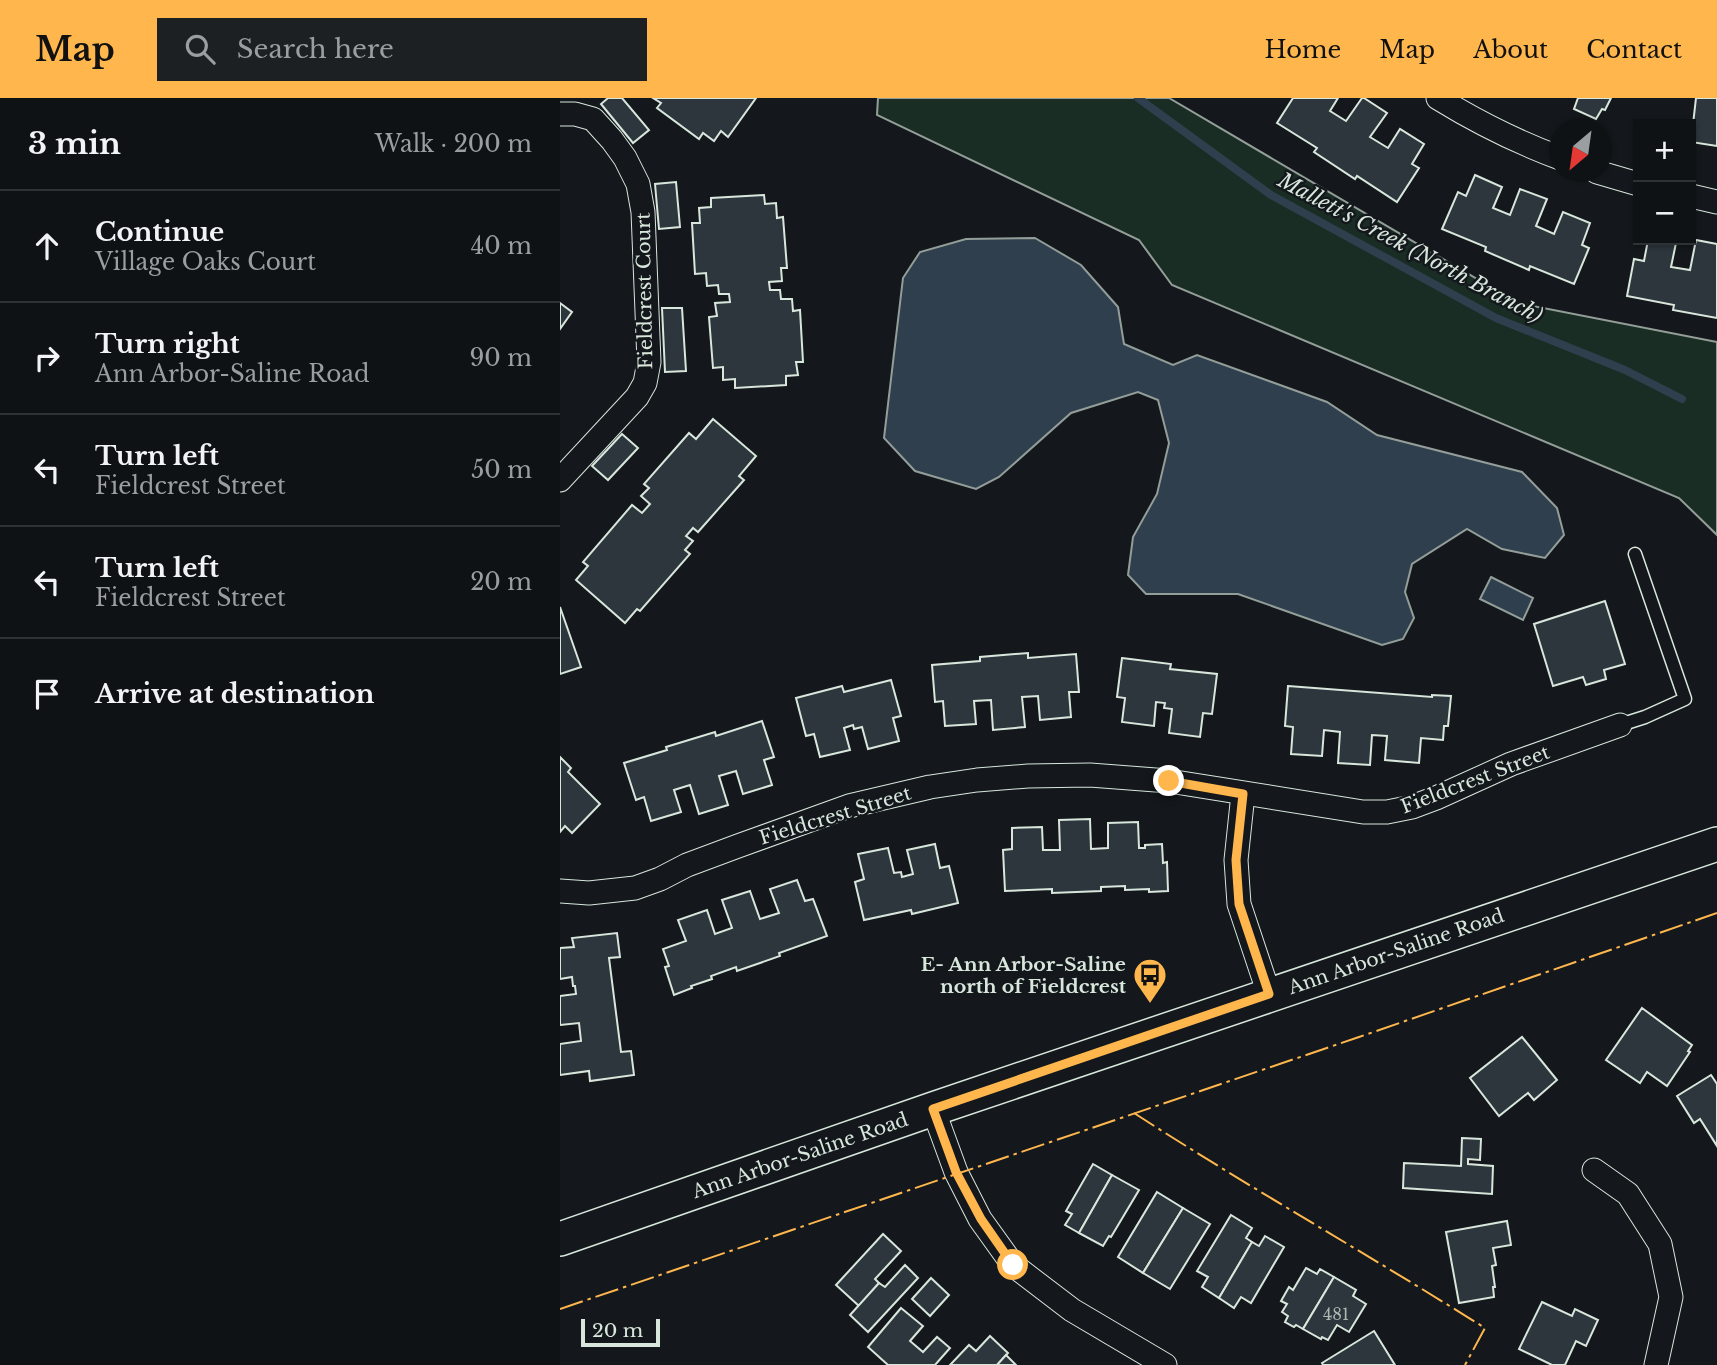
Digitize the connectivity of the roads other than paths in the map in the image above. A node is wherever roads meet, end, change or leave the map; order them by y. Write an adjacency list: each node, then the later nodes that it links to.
1 (1438, 98): 3 (street)
2 (560, 114): 8 (street, Fieldcrest Court)
3 (1549, 154)
4 (1612, 176): 5 (street)
5 (1633, 183)
6 (1696, 197): 7 (street)
7 (1717, 202)
8 (560, 480)
9 (1635, 554): 10 (lane)
10 (1620, 725): 11 (street, Fieldcrest Street)
11 (1243, 794): 13 (street, Fieldcrest Street); 14 (street)
12 (1717, 844): 14 (main road, Ann Arbor-Saline Road)
13 (560, 891)
14 (1269, 994): 15 (main road, Ann Arbor-Saline Road)
15 (933, 1109): 17 (main road, Ann Arbor-Saline Road); 18 (street)
16 (1594, 1170): 19 (street)
17 (560, 1239)
18 (1165, 1365)
19 (1656, 1365)

